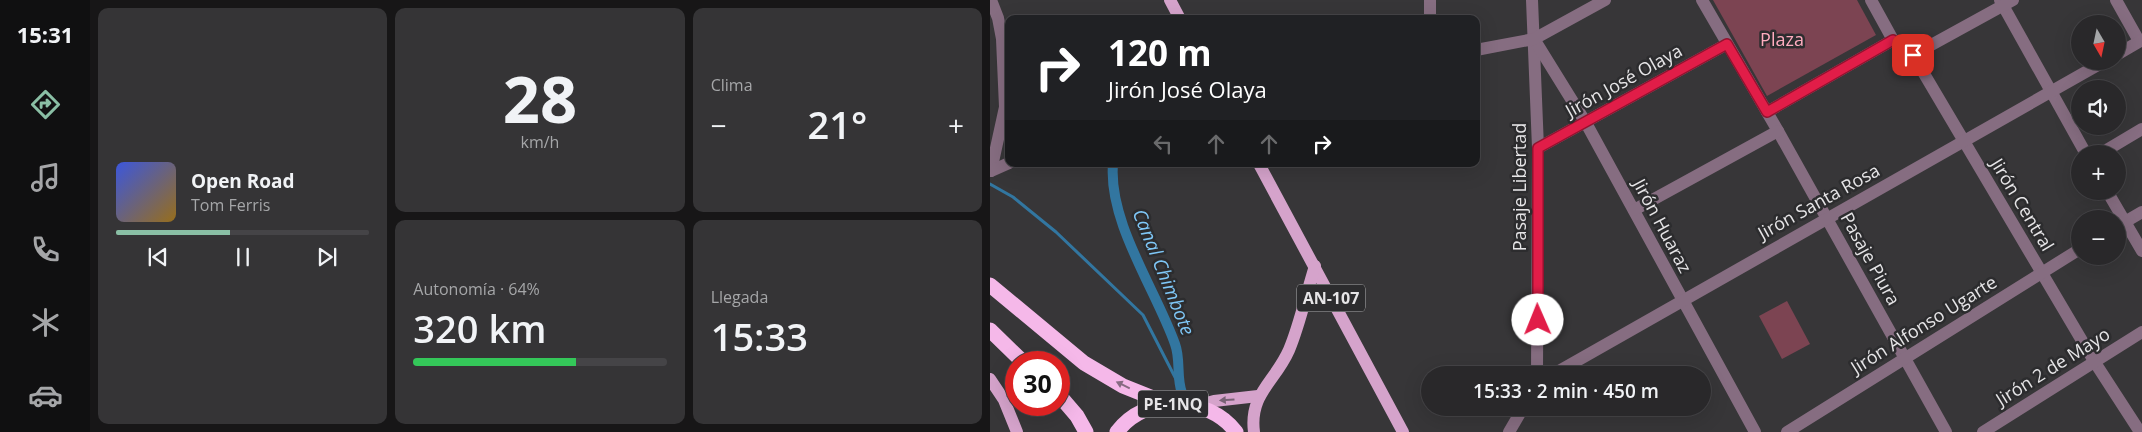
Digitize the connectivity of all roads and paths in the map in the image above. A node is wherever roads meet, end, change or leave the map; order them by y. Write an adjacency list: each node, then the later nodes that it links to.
1 (990, 0): 22 (street)
2 (1170, 0): 10 (main road)
3 (1430, 0): 11 (street)
4 (1532, 0): 12 (street, Pasaje Libertad)
5 (1605, 0): 12 (street)
6 (1702, 0): 15 (street, Pasaje Piura)
7 (1870, 0): 13 (street, Jirón Central)
8 (2116, 0): 14 (street)
9 (2006, 2): 18 (street); 20 (street)
10 (1178, 15)
11 (1430, 15)
12 (1534, 39): 16 (street); 24 (street, Jirón Huaraz); 30 (street, Pasaje Libertad)
13 (1893, 40): 18 (street, Jirón Central); 23 (street)
14 (2141, 41): 17 (street)
15 (1727, 44): 23 (street, Pasaje Piura); 24 (street, Jirón José Olaya)
16 (1480, 49)
17 (2126, 49)
18 (1913, 55): 27 (street, Jirón Central)
19 (2090, 70): 20 (street, Jirón Santa Rosa)
20 (2052, 92): 27 (street, Jirón Santa Rosa); 28 (street)
21 (1005, 107): 31 (street)
22 (1005, 107)
23 (1767, 112): 26 (street, Pasaje Piura)
24 (1586, 123): 30 (street, Jirón José Olaya); 33 (street, Jirón Huaraz)
25 (2142, 130): 29 (street)
26 (1778, 131): 33 (street); 35 (street, Pasaje Piura)
27 (1964, 141): 35 (street, Jirón Santa Rosa); 41 (street, Jirón Central)
28 (2081, 145)
29 (2116, 145)
30 (1538, 148): 49 (street, Pasaje Libertad)
31 (1005, 165)
32 (1261, 167): 40 (main road, AN-107)
33 (1634, 210): 43 (street, Jirón Huaraz)
34 (2142, 212): 36 (street)
35 (1827, 217): 43 (street, Jirón Santa Rosa); 47 (street, Pasaje Piura)
36 (2126, 221)
37 (2126, 230): 38 (street)
38 (2142, 251)
39 (2071, 254): 41 (street, Jirón Alfonso Ugarte)
40 (1315, 266): 52 (main road); 62 (main road, AN-107)
41 (2041, 272): 47 (street, Jirón Alfonso Ugarte); 48 (street, Jirón Central)
42 (990, 285): 53 (highway, PE-1NQ, one-way to 42)
43 (1682, 300): 50 (street, Jirón Santa Rosa); 64 (street, Jirón Huaraz)
44 (990, 330): 46 (highway)
45 (2142, 332): 48 (street, Jirón 2 de Mayo)
46 (1012, 351)
47 (1905, 358): 65 (street, Jirón Alfonso Ugarte); 66 (street, Pasaje Piura)
48 (2094, 361): 67 (street, Jirón 2 de Mayo); 68 (street, Jirón Central)
49 (1537, 366)
50 (1568, 366)
51 (990, 379): 57 (main road)
52 (1258, 396): 54 (main road, one-way to 54); 61 (main road)
53 (1168, 404): 54 (highway, PE-1NQ); 59 (highway, PE-1NQ)
54 (1196, 406): 60 (highway, PE-1NQ)
55 (1070, 408): 58 (highway)
56 (1518, 416): 63 (street)
57 (1017, 432)
58 (1086, 432)
59 (1117, 432)
60 (1236, 432)
61 (1254, 432)
62 (1403, 432)
63 (1509, 432)
64 (1755, 432)
65 (1787, 432)
66 (1946, 432)
67 (1982, 432)
68 (2140, 432)

